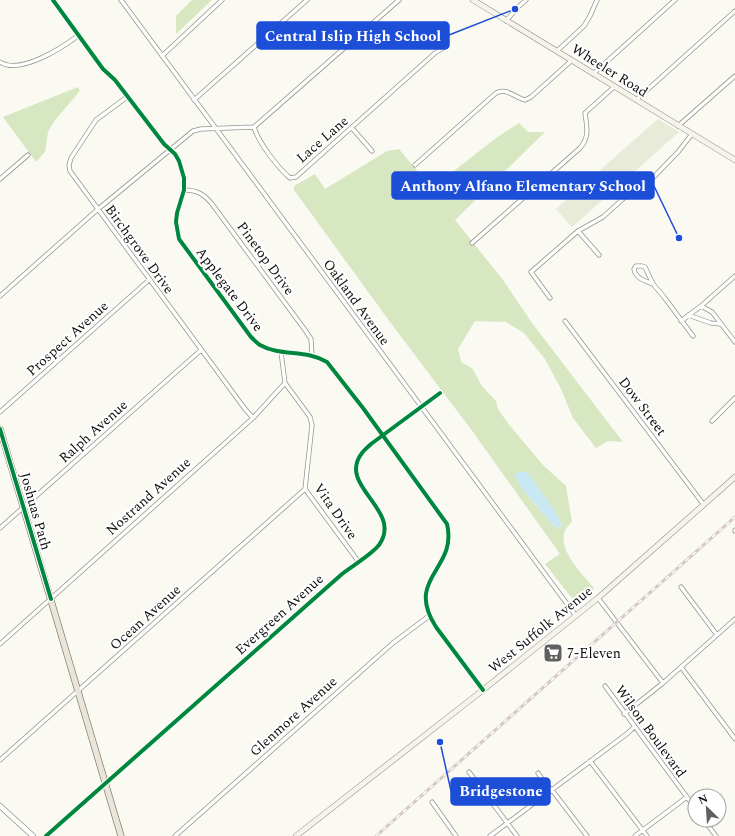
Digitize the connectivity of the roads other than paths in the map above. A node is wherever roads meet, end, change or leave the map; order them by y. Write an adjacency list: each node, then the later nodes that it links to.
1 (53, 0): 12 (street, Applegate Drive)
2 (121, 0): 15 (street, Oakland Avenue)
3 (222, 0): 15 (street)
4 (307, 0): 22 (street)
5 (399, 0): 25 (street)
6 (473, 0): 11 (main road, Wheeler Road)
7 (526, 0): 11 (street)
8 (597, 0): 14 (street)
9 (675, 0): 18 (street)
10 (735, 11): 23 (street)
11 (506, 21): 14 (main road, Wheeler Road)
12 (79, 35): 17 (street); 21 (street, Applegate Drive)
13 (444, 48): 26 (street, Lace Lane)
14 (557, 51): 16 (main road, Wheeler Road)
15 (162, 56): 22 (street, Oakland Avenue)
16 (571, 61): 18 (main road, Wheeler Road); 33 (street)
17 (0, 62)
18 (592, 74): 20 (main road, Wheeler Road)
19 (735, 76): 24 (street)
20 (614, 87): 23 (main road, Wheeler Road); 38 (street)
21 (127, 97): 29 (street, Applegate Drive); 36 (street, Birchgrove Drive)
22 (194, 100): 27 (street, Oakland Avenue)
23 (636, 100): 24 (main road, Wheeler Road)
24 (678, 126): 28 (main road, Wheeler Road)
25 (254, 127): 26 (street, Lace Lane); 27 (street)
26 (352, 128): 30 (street)
27 (216, 129): 29 (street); 58 (street, Oakland Avenue)
28 (692, 134): 32 (main road, Wheeler Road); 37 (street)
29 (169, 149): 35 (street, Applegate Drive); 36 (street)
30 (372, 151)
31 (28, 155): 34 (street)
32 (735, 160)
33 (415, 165)
34 (0, 179)
35 (184, 190): 53 (street, Applegate Drive); 54 (street, Pinetop Drive)
36 (97, 210): 41 (street, Birchgrove Drive); 43 (street)
37 (578, 231): 39 (street); 44 (street)
38 (472, 243)
39 (599, 255)
40 (735, 276): 45 (street)
41 (149, 280): 52 (street, Birchgrove Drive); 59 (street, Prospect Avenue)
42 (652, 284): 42 (street); 48 (street)
43 (0, 296)
44 (550, 298)
45 (701, 306): 46 (street); 49 (street)
46 (688, 315): 48 (street); 49 (street)
47 (565, 321): 66 (street, Dow Street)
48 (681, 321): 50 (street)
49 (720, 324): 51 (street)
50 (693, 336)
51 (735, 342)
52 (201, 350): 60 (street, Birchgrove Drive); 67 (street, Ralph Avenue)
53 (281, 352): 54 (street, Applegate Drive); 55 (street)
54 (312, 355): 63 (street, Applegate Drive)
55 (285, 383): 60 (street, Nostrand Avenue); 65 (street, Vita Drive)
56 (440, 393): 58 (street, Evergreen Avenue)
57 (735, 398): 61 (street)
58 (421, 407): 63 (street, Evergreen Avenue); 74 (street, Oakland Avenue)
59 (0, 412)
60 (252, 418): 72 (street, Nostrand Avenue)
61 (712, 421)
62 (0, 429): 67 (main road, Joshuas Path)
63 (382, 435): 69 (street, Evergreen Avenue); 73 (street, Applegate Drive)
64 (735, 477): 66 (main road, West Suffolk Avenue)
65 (304, 489): 69 (street, Vita Drive); 82 (street, Ocean Avenue)
66 (704, 505): 71 (main road, West Suffolk Avenue)
67 (23, 507): 68 (street, Ralph Avenue); 72 (main road, Joshuas Path)
68 (0, 528)
69 (358, 561): 90 (street, Evergreen Avenue)
70 (681, 587): 76 (street)
71 (598, 598): 74 (main road, West Suffolk Avenue); 79 (street)
72 (50, 599): 77 (street, Nostrand Avenue); 82 (main road, Joshuas Path)
73 (429, 616): 81 (street, Applegate Drive); 102 (street, Glenmore Avenue)
74 (576, 616): 81 (main road, West Suffolk Avenue)
75 (735, 619): 76 (street)
76 (717, 635): 78 (street)
77 (0, 644)
78 (681, 667): 79 (street); 85 (street)
79 (663, 683): 83 (street)
80 (605, 686): 83 (street, Wilson Boulevard)
81 (483, 690): 103 (main road, West Suffolk Avenue)
82 (78, 691): 86 (street, Ocean Avenue); 90 (main road, Joshuas Path)
83 (624, 714): 84 (street, Wilson Boulevard)
84 (634, 727): 87 (street); 92 (street, Wilson Boulevard)
85 (735, 739)
86 (0, 760)
87 (590, 761): 91 (street); 97 (street)
88 (469, 772): 96 (street)
89 (538, 773): 91 (street)
90 (105, 784): 95 (main road, Joshuas Path); 99 (street, Evergreen Avenue)
91 (552, 790): 96 (street); 107 (street)
92 (687, 797): 97 (street)
93 (432, 802): 104 (street)
94 (0, 806): 98 (street)
95 (115, 819): 100 (main road, Joshuas Path); 101 (main road, Joshuas Path)
96 (507, 823): 105 (street); 106 (street)
97 (643, 830): 108 (street); 109 (street)
98 (32, 836)
99 (46, 836)
100 (117, 836)
101 (121, 836)
102 (175, 836)
103 (296, 836)
104 (456, 836)
105 (490, 836)
106 (517, 836)
107 (586, 836)
108 (635, 836)
109 (647, 836)

